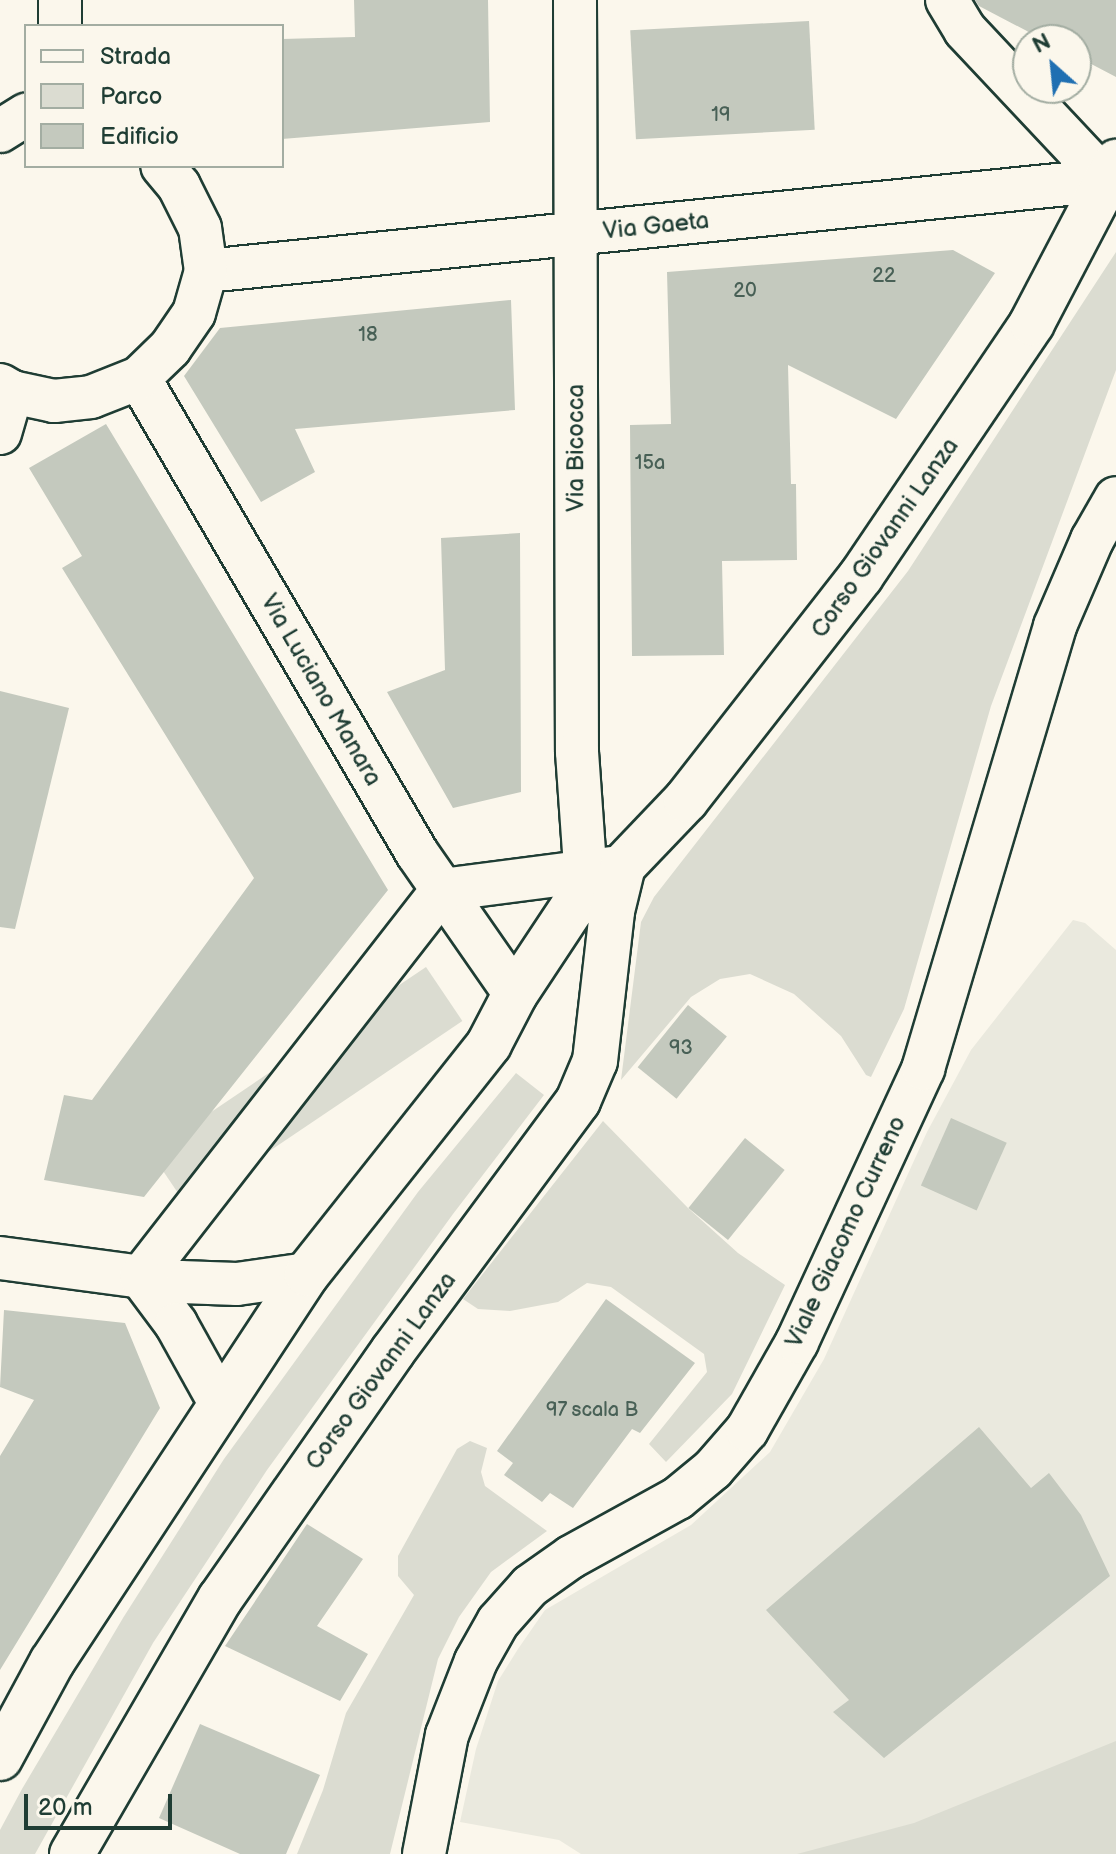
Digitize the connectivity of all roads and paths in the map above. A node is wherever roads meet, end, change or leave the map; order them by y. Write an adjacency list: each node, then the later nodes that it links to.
1 (60, 0): 4 (street)
2 (575, 0): 9 (street, Via Bicocca)
3 (947, 0): 8 (street)
4 (60, 24)
5 (24, 116): 6 (street)
6 (0, 131)
7 (164, 168): 10 (street)
8 (1113, 172): 9 (street, Via Gaeta); 15 (street, Corso Giovanni Lanza)
9 (575, 234): 10 (street, Via Gaeta); 15 (street, Via Bicocca)
10 (206, 271): 11 (street)
11 (139, 378): 12 (street); 16 (street, Via Luciano Manara)
12 (6, 388): 13 (street)
13 (0, 433)
14 (1116, 498): 24 (street, Viale Giacomo Curreno)
15 (599, 878): 16 (street); 17 (street, Corso Giovanni Lanza); 23 (street, Corso Giovanni Lanza)
16 (442, 890): 17 (street, Via Luciano Manara); 20 (street)
17 (515, 994): 19 (street, Corso Giovanni Lanza)
18 (0, 1258): 20 (street)
19 (307, 1274): 20 (street); 21 (street, Corso Giovanni Lanza)
20 (141, 1277): 21 (street)
21 (221, 1405): 22 (street, Corso Giovanni Lanza)
22 (0, 1758)
23 (72, 1854)
24 (424, 1854)

